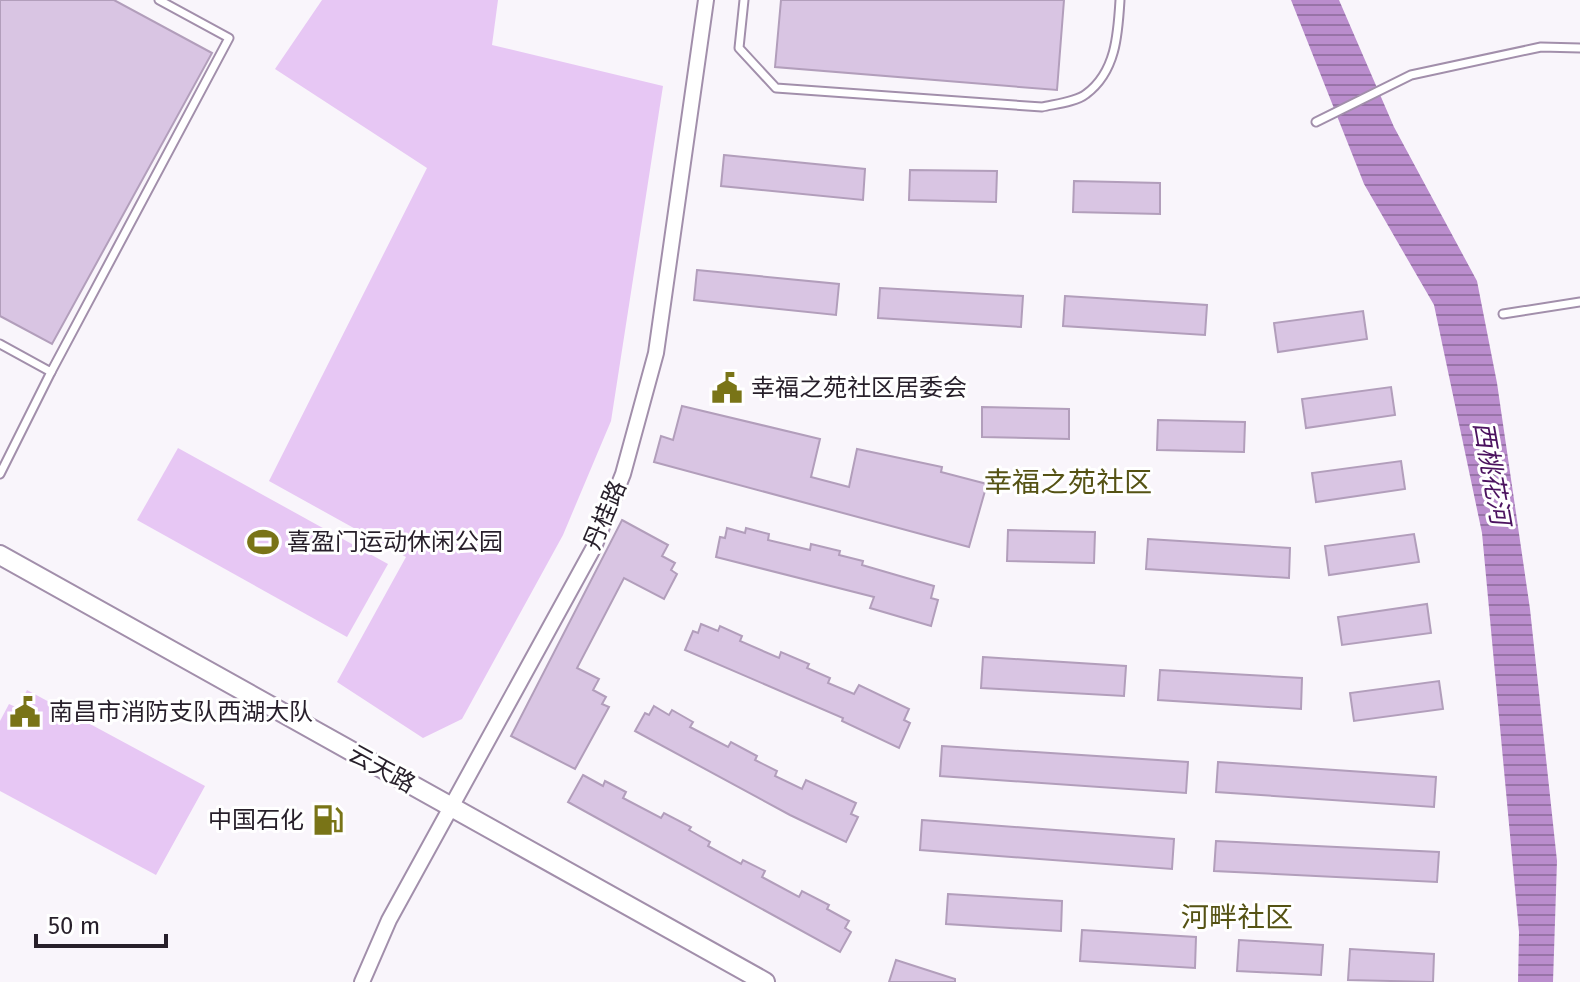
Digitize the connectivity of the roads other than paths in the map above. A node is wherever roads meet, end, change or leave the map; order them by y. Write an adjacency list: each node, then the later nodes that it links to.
1 (159, 0): 10 (lane)
2 (706, 0): 13 (street, 丹桂路)
3 (744, 0): 4 (lane)
4 (1120, 0)
5 (1580, 48): 6 (lane)
6 (1316, 122)
7 (1580, 302): 8 (lane)
8 (1503, 314)
9 (0, 344): 10 (lane)
10 (51, 372): 11 (lane)
11 (0, 474)
12 (0, 555): 13 (street, 云天路)
13 (451, 808): 14 (street, 丹桂路); 15 (street, 云天路)
14 (362, 982)
15 (765, 982)

